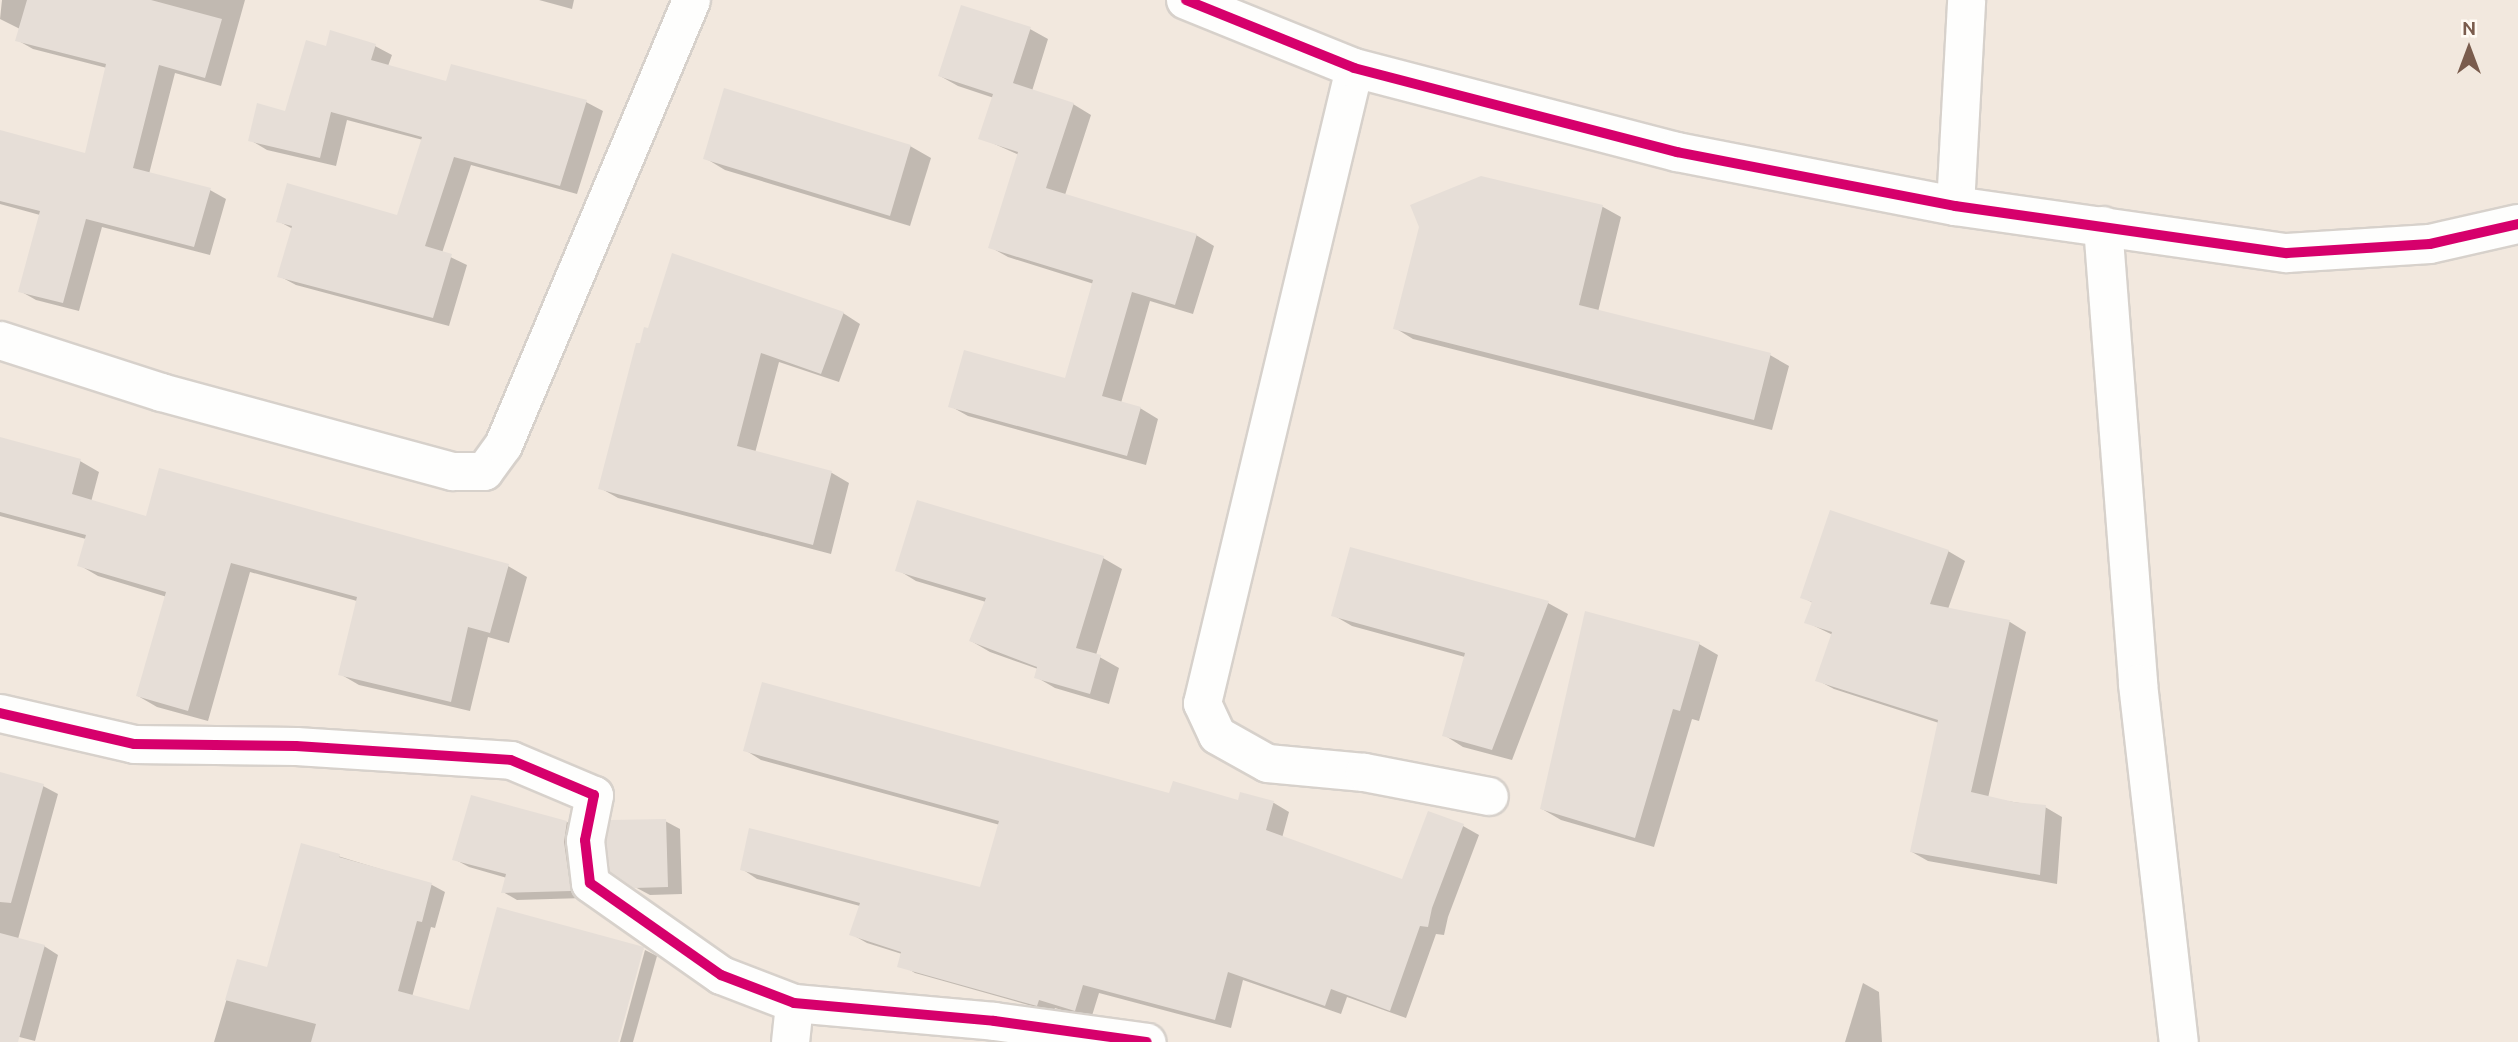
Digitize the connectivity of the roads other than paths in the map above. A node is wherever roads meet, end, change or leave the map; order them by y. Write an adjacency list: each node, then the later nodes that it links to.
1 (691, 0): 8 (street)
2 (1186, 0): 4 (street)
3 (1966, 0): 5 (street)
4 (1354, 68): 5 (street); 10 (street)
5 (1955, 206): 7 (street)
6 (2518, 224): 7 (street)
7 (2103, 226): 14 (street)
8 (0, 340)
9 (0, 713): 11 (street)
10 (1489, 796)
11 (794, 1003): 12 (street); 13 (street)
12 (790, 1042)
13 (1147, 1042)
14 (2179, 1042)

